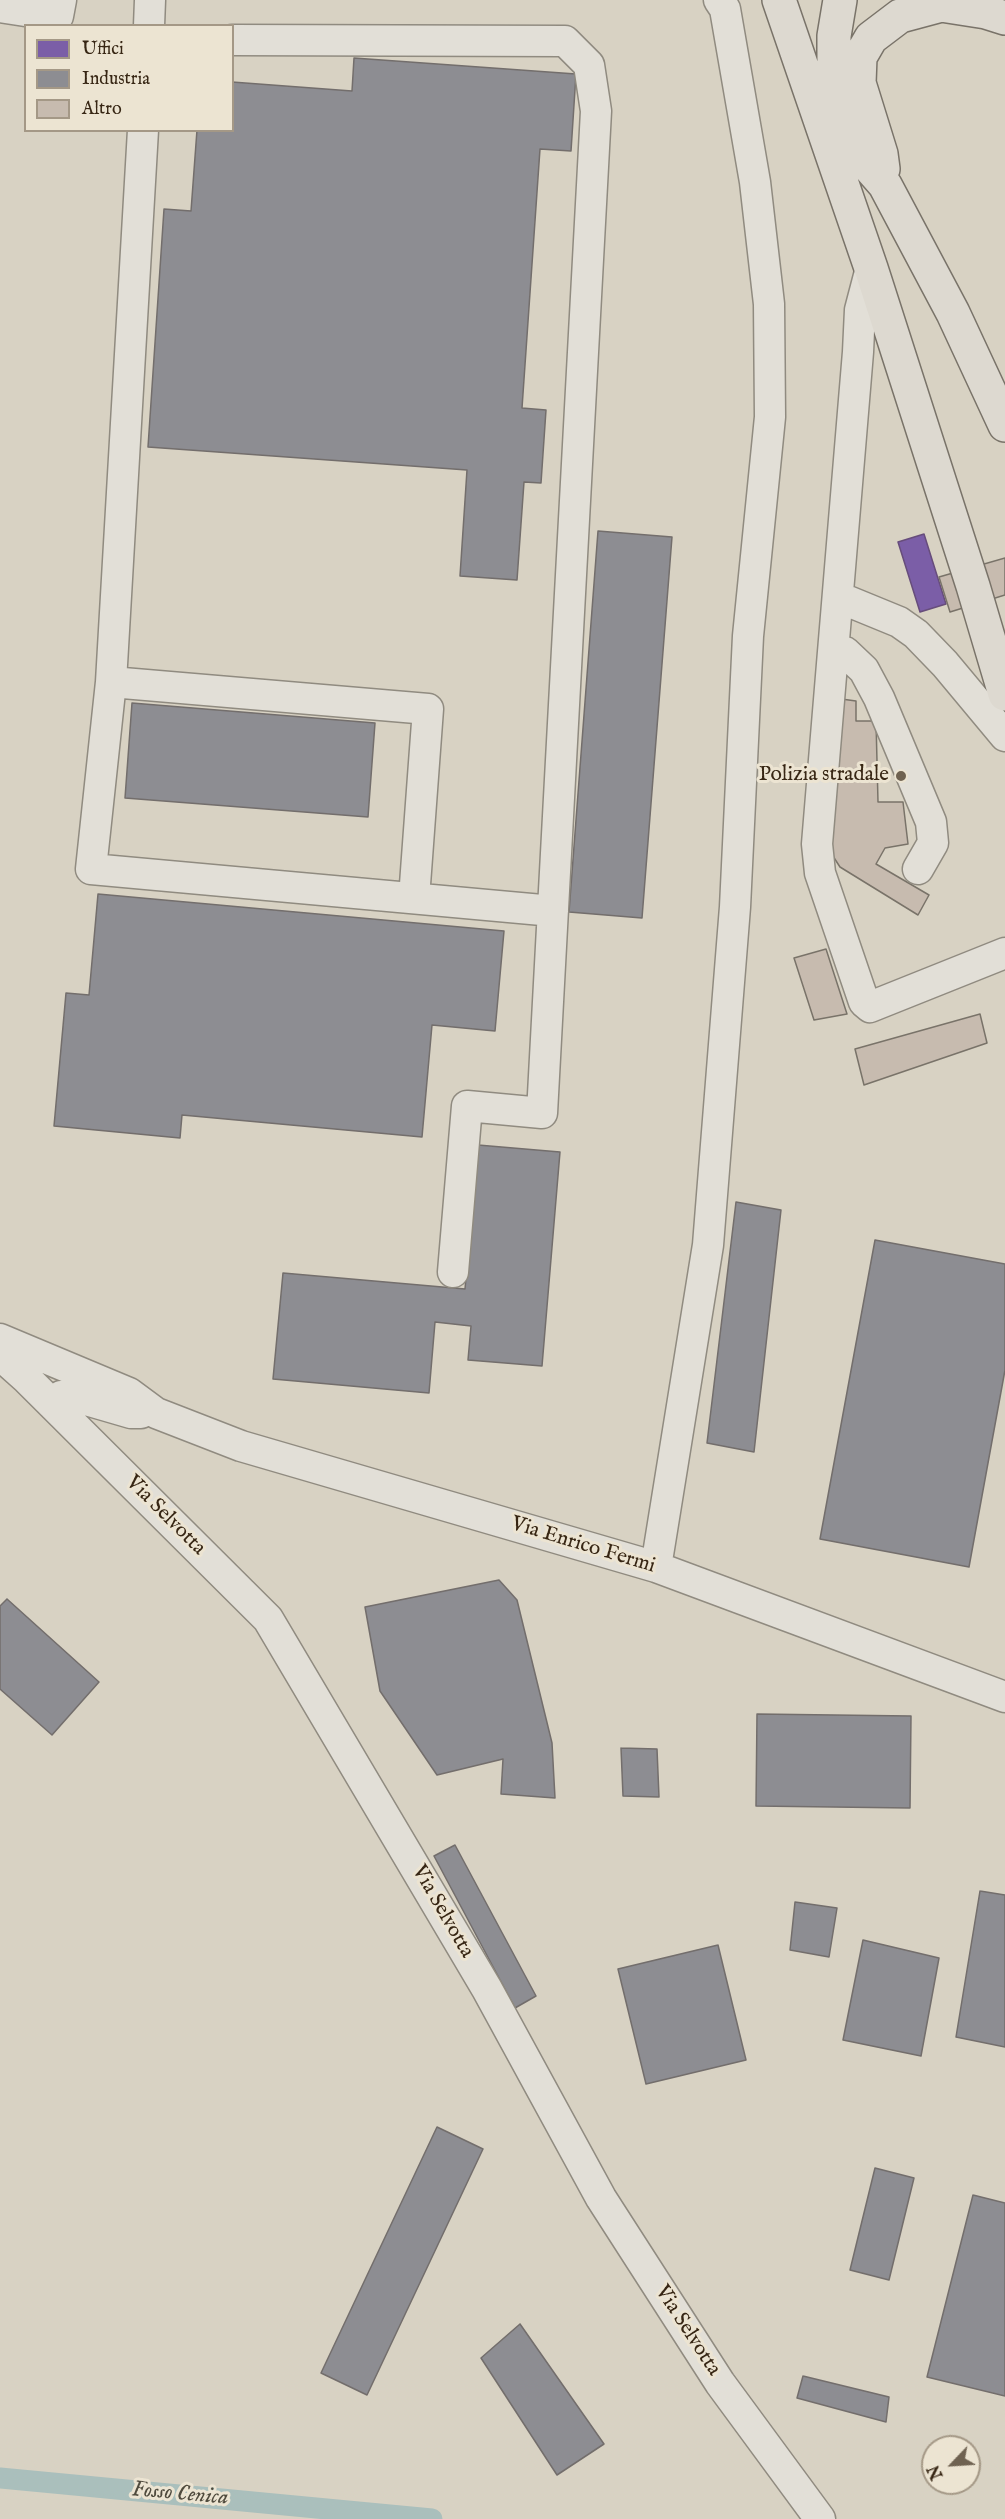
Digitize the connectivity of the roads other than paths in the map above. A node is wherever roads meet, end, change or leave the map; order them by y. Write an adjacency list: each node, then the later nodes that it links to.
1 (61, 0): 7 (street)
2 (150, 0): 9 (street)
3 (718, 0): 32 (street)
4 (779, 0): 11 (highway)
5 (796, 0): 11 (highway)
6 (840, 0): 13 (highway)
7 (0, 7)
8 (1005, 18): 13 (highway)
9 (149, 24)
10 (234, 40): 23 (street)
11 (804, 74): 14 (highway)
12 (143, 132): 18 (street)
13 (885, 185): 15 (highway)
14 (871, 268): 16 (street); 19 (highway)
15 (1005, 425)
16 (838, 597): 17 (street); 20 (street)
17 (834, 650): 21 (street); 24 (street)
18 (111, 682): 22 (street); 22 (street)
19 (1005, 694)
20 (1005, 736)
21 (918, 869)
22 (414, 898): 23 (street)
23 (553, 911): 25 (street)
24 (1005, 953)
25 (453, 1272)
26 (0, 1339): 28 (street, Via Enrico Fermi)
27 (0, 1355): 29 (street, Via Selvotta)
28 (83, 1373): 29 (street); 30 (street, Via Enrico Fermi)
29 (52, 1404): 30 (street, Via Enrico Fermi); 31 (street, Via Selvotta)
30 (143, 1413): 31 (street); 32 (street, Via Enrico Fermi)
31 (102, 1454): 34 (street, Via Selvotta)
32 (656, 1567): 33 (street, Via Enrico Fermi)
33 (1005, 1697)
34 (820, 2519)

